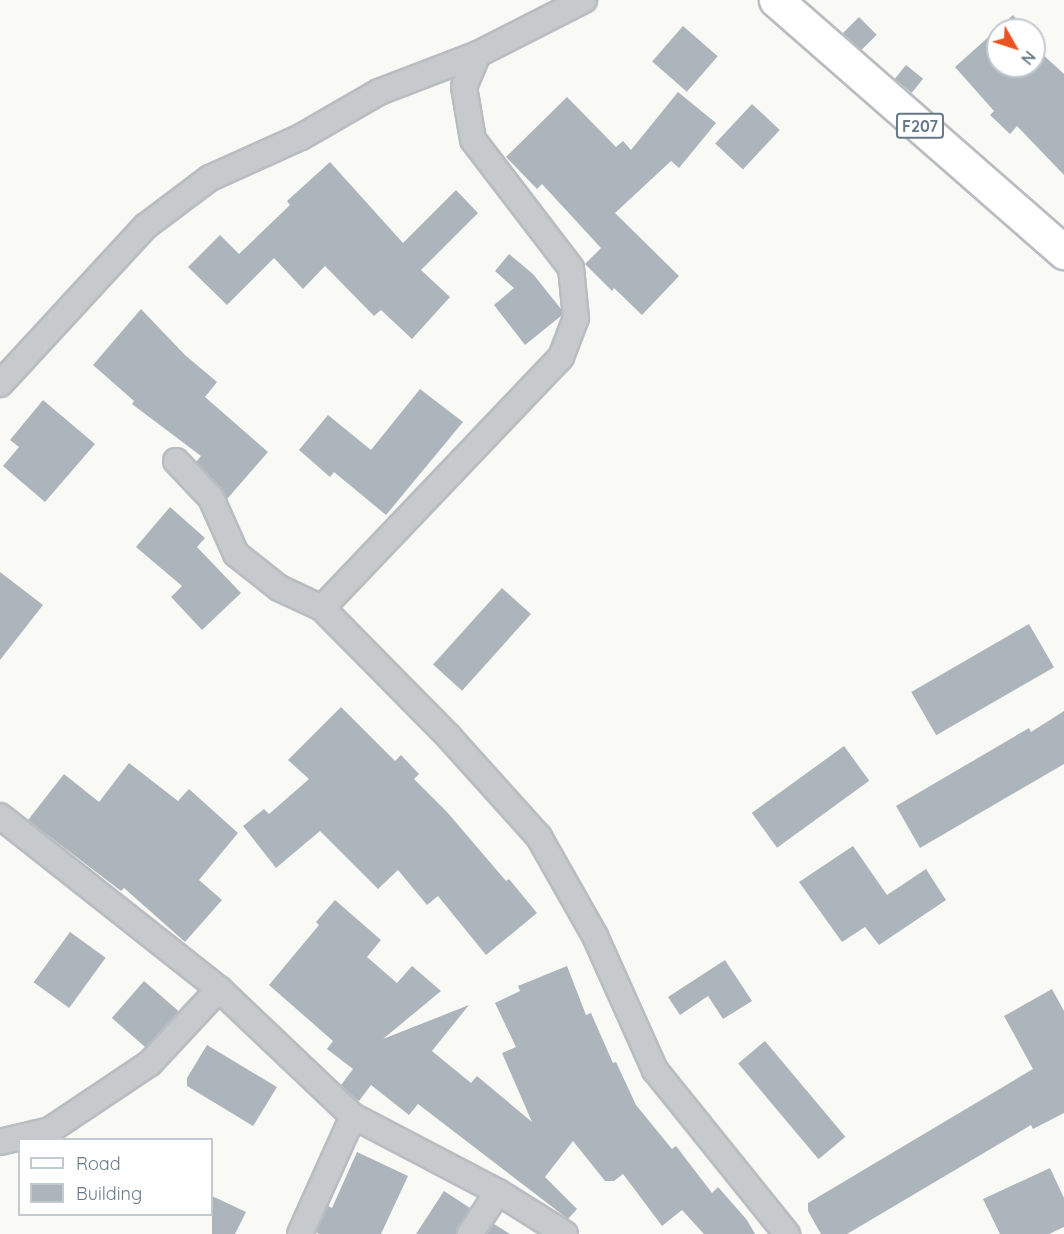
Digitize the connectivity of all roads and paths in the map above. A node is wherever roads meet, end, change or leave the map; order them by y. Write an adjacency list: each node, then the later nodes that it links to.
1 (584, 0): 3 (street)
2 (776, 0): 4 (main road, F207)
3 (478, 54): 5 (street); 7 (street)
4 (1064, 252)
5 (0, 384)
6 (176, 461): 7 (street)
7 (322, 608): 16 (street)
8 (0, 816): 9 (street)
9 (219, 989): 10 (street); 11 (street)
10 (353, 1116): 12 (street); 13 (street)
11 (0, 1142)
12 (498, 1192): 14 (street); 15 (street)
13 (300, 1234)
14 (470, 1234)
15 (565, 1234)
16 (787, 1234)

